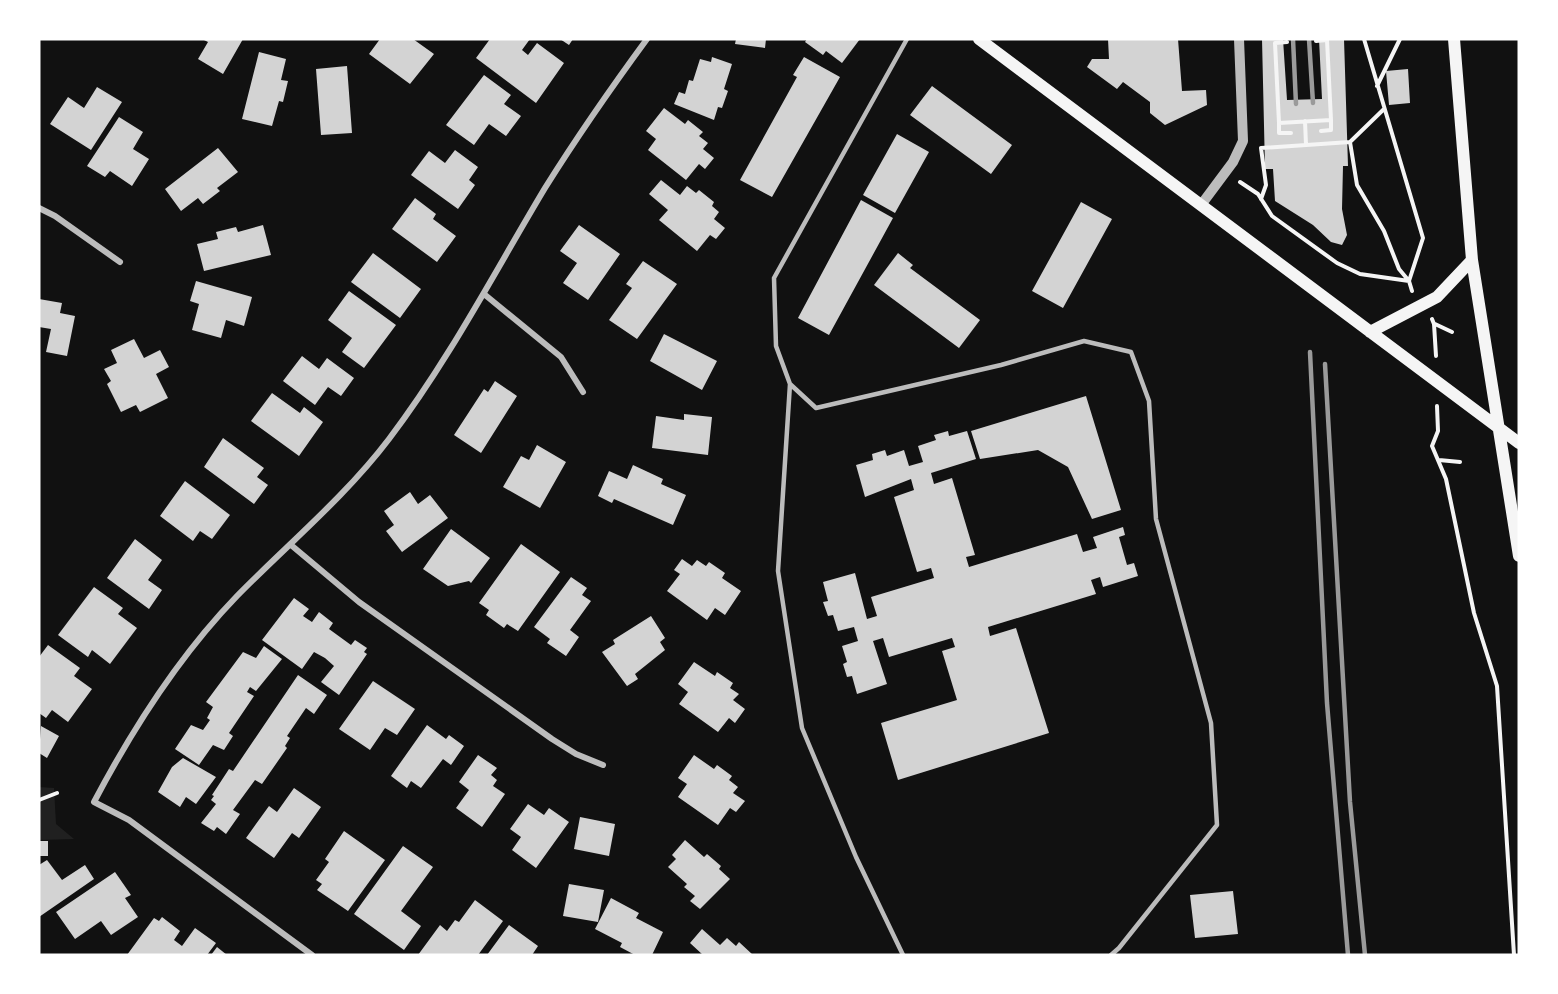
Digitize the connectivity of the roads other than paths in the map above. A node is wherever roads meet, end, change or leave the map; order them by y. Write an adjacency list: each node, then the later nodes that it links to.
1 (647, 39): 10 (street)
2 (907, 39): 12 (lane)
3 (979, 39): 6 (main road)
4 (1239, 39): 6 (street)
5 (1454, 39): 8 (main road)
6 (1201, 205): 11 (main road)
7 (39, 208): 9 (street)
8 (1472, 260): 11 (main road); 14 (main road)
9 (120, 262)
10 (484, 294): 13 (street); 16 (street)
11 (1370, 332): 14 (main road)
12 (790, 384): 20 (lane); 21 (lane)
13 (583, 392)
14 (1501, 430): 15 (main road); 17 (main road)
15 (1519, 443)
16 (291, 545): 18 (street); 19 (street)
17 (1519, 556)
18 (603, 765)
19 (312, 955)
20 (903, 955)
21 (1111, 955)

